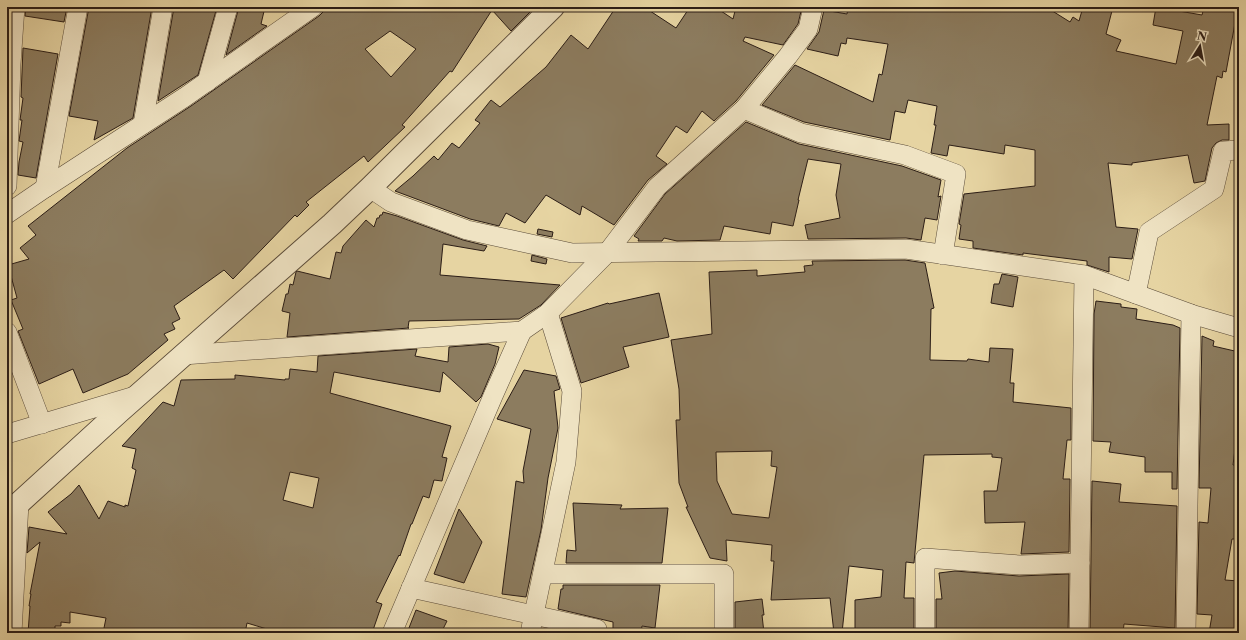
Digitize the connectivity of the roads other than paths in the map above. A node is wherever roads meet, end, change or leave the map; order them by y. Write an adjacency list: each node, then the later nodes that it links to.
1 (15, 7): 12 (street)
2 (78, 7): 13 (street)
3 (163, 7): 10 (street)
4 (228, 7): 8 (street)
5 (313, 7): 8 (street)
6 (554, 7): 14 (street)
7 (813, 7): 9 (street)
8 (207, 82): 10 (street)
9 (744, 109): 16 (street); 17 (street)
10 (144, 124): 13 (street)
11 (1239, 150): 19 (street)
12 (7, 186)
13 (45, 188): 15 (street)
14 (370, 188): 16 (street); 25 (street)
15 (7, 214)
16 (607, 253): 17 (street); 20 (street)
17 (943, 255): 18 (street)
18 (1084, 275): 19 (street); 30 (street)
19 (1136, 294): 21 (street)
20 (548, 313): 23 (street); 31 (street)
21 (1191, 314): 22 (street); 40 (street)
22 (1239, 328)
23 (522, 331): 25 (street); 32 (street)
24 (7, 332): 27 (street)
25 (183, 355): 26 (street)
26 (139, 394): 27 (street); 29 (street)
27 (42, 424): 28 (street)
28 (7, 434)
29 (13, 509): 34 (street)
30 (1080, 563): 38 (street); 39 (street)
31 (543, 574): 33 (street); 37 (street)
32 (411, 588): 33 (street); 35 (street)
33 (532, 624): 36 (street)
34 (12, 633)
35 (392, 633)
36 (597, 633)
37 (724, 633)
38 (924, 633)
39 (1079, 633)
40 (1186, 633)

